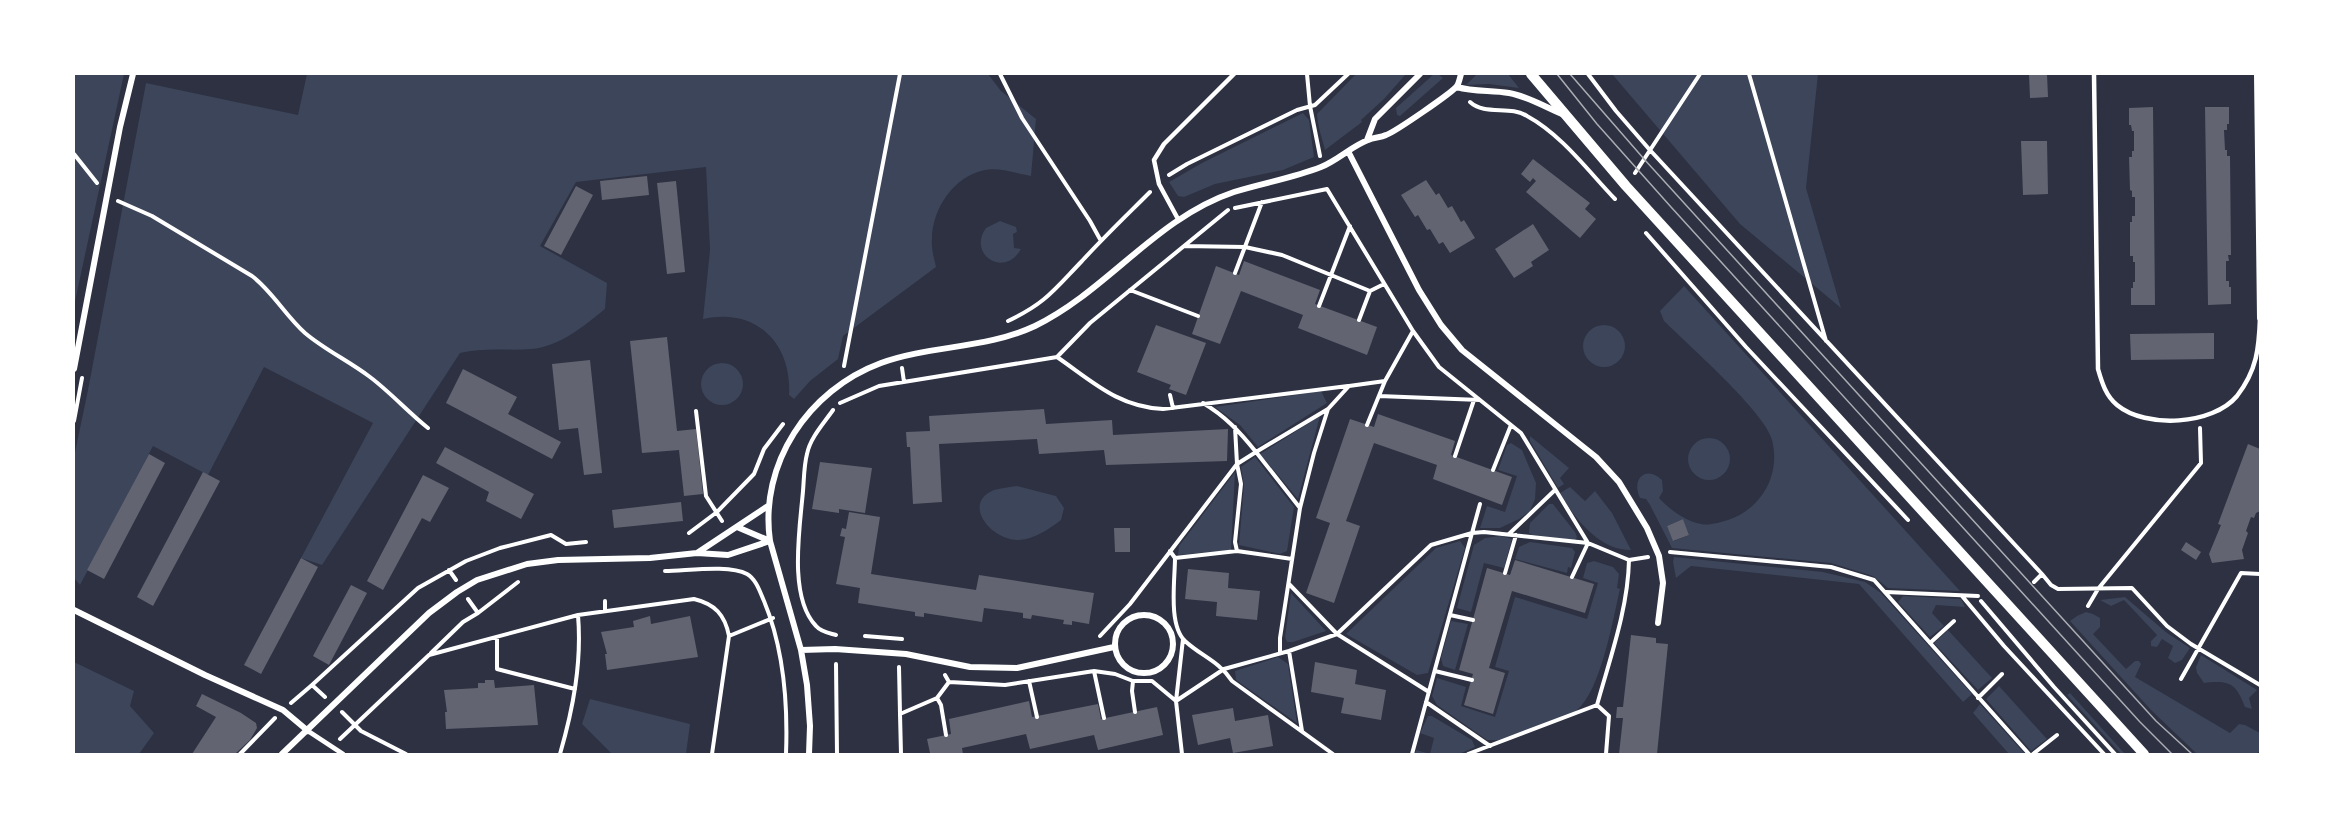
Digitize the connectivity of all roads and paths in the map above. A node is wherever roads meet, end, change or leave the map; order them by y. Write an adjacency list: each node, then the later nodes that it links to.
1 (133, 74): 27 (street)
2 (900, 74): 50 (path)
3 (1000, 74): 33 (path)
4 (1234, 74): 24 (lane)
5 (1307, 74): 17 (path)
6 (1348, 74): 17 (path)
7 (1420, 74): 19 (street)
8 (1461, 74): 15 (street)
9 (1531, 74): 18 (street)
10 (1588, 74): 20 (path)
11 (1700, 74): 20 (path)
12 (1749, 74): 47 (path)
13 (2094, 74): 63 (lane)
14 (2257, 74): 43 (street)
15 (1457, 87): 18 (street); 19 (street)
16 (1468, 100): 29 (path)
17 (1310, 106): 23 (path); 24 (path)
18 (1564, 114): 25 (street)
19 (1367, 140): 21 (street)
20 (1649, 149): 25 (path); 47 (path)
21 (1349, 153): 23 (street); 90 (street)
22 (74, 154): 27 (path)
23 (1322, 167): 26 (path); 30 (street)
24 (1159, 184): 30 (lane); 33 (path)
25 (1626, 186): 186 (street)
26 (1327, 189): 28 (path); 31 (path)
27 (108, 197): 51 (street); 68 (path)
28 (1262, 202): 34 (path); 35 (path)
29 (1620, 205)
30 (1178, 219): 75 (street)
31 (1350, 226): 37 (path); 38 (path)
32 (1643, 231): 78 (path)
33 (1101, 242): 45 (path)
34 (1184, 246): 35 (path); 39 (path)
35 (1245, 247): 36 (path); 37 (path)
36 (1235, 273)
37 (1331, 275): 40 (path); 41 (path)
38 (1384, 284): 40 (path); 46 (path)
39 (1130, 290): 42 (path); 48 (path)
40 (1370, 291): 44 (path)
41 (1319, 306)
42 (1198, 316)
43 (2260, 318): 63 (lane)
44 (1359, 320)
45 (998, 324)
46 (1413, 331): 53 (path); 58 (path)
47 (1827, 343): 96 (path)
48 (1057, 357): 60 (path); 121 (path)
49 (852, 363): 50 (path)
50 (844, 366): 52 (path)
51 (74, 369)
52 (834, 372)
53 (1384, 381): 54 (path); 56 (path)
54 (1349, 386): 59 (path); 61 (path)
55 (1170, 395): 60 (path)
56 (1379, 396): 57 (path); 65 (path)
57 (1474, 400): 58 (path); 70 (path)
58 (1480, 400): 66 (path)
59 (1203, 403): 60 (path); 67 (path)
60 (1173, 408)
61 (1329, 409): 69 (path); 76 (path)
62 (696, 411): 77 (path)
63 (2200, 417): 102 (path)
64 (785, 421): 77 (path)
65 (1368, 425)
66 (1510, 425): 72 (path); 73 (path)
67 (1235, 426): 69 (path); 71 (path)
68 (429, 428)
69 (1256, 452): 71 (path); 76 (path)
70 (1455, 456)
71 (1237, 464): 87 (path); 88 (path)
72 (1493, 470)
73 (1556, 490): 83 (path); 86 (path)
74 (1480, 504): 82 (path)
75 (768, 506): 80 (street); 85 (street)
76 (1300, 508): 92 (path)
77 (717, 512): 79 (path); 81 (path)
78 (1909, 522)
79 (723, 523)
80 (737, 527): 85 (street); 89 (street)
81 (689, 533)
82 (1472, 533): 83 (path); 113 (path); 120 (path)
83 (1509, 535): 84 (path)
84 (1516, 535): 86 (path); 95 (path)
85 (770, 541): 89 (street); 133 (street)
86 (1588, 543): 93 (path); 98 (path)
87 (1170, 551): 91 (path); 126 (path)
88 (1237, 551): 91 (path); 92 (path)
89 (697, 553): 164 (street)
90 (1659, 556): 93 (path); 103 (path); 118 (street)
91 (1175, 558): 127 (path)
92 (1292, 559): 100 (path)
93 (1629, 560): 159 (path)
94 (730, 569): 174 (path)
95 (1505, 573)
96 (2042, 574): 99 (path); 102 (path)
97 (2260, 574): 131 (path)
98 (1572, 577)
99 (2034, 582)
100 (1289, 584): 120 (path); 135 (path)
101 (1971, 589): 105 (path)
102 (2098, 589): 107 (path); 131 (path)
103 (1884, 592): 104 (path); 129 (path)
104 (1962, 596): 105 (path); 119 (path)
105 (1978, 596): 114 (path)
106 (605, 601): 109 (path)
107 (2088, 606)
108 (74, 610): 164 (street)
109 (605, 610): 112 (path); 123 (path)
110 (2001, 611): 114 (path)
111 (478, 613): 136 (path)
112 (578, 615): 125 (path); 153 (path)
113 (1450, 615): 115 (path); 144 (path)
114 (1994, 617): 119 (path); 185 (path)
115 (1473, 620)
116 (1954, 621): 129 (path)
117 (760, 623): 123 (path)
118 (1658, 623)
119 (1986, 625): 184 (path)
120 (1337, 634): 134 (path); 154 (path)
121 (835, 635): 122 (path); 132 (path)
122 (846, 635)
123 (729, 636): 173 (path)
124 (857, 636): 128 (path)
125 (497, 637): 136 (path); 153 (path)
126 (1091, 638)
127 (1183, 639): 142 (path); 157 (path)
128 (912, 640)
129 (1930, 643): 155 (path)
130 (1114, 647): 130 (street); 132 (street)
131 (2197, 647): 147 (path); 152 (path)
132 (836, 649): 133 (street); 137 (path)
133 (801, 650): 175 (street)
134 (1289, 651): 135 (path); 165 (path)
135 (1280, 653): 142 (path)
136 (429, 655): 169 (path)
137 (836, 664): 138 (path); 176 (path)
138 (846, 664)
139 (888, 666): 140 (path)
140 (899, 667): 141 (path); 161 (path)
141 (905, 668)
142 (1224, 669): 157 (path); 165 (path)
143 (1094, 671): 149 (path); 150 (path); 163 (path)
144 (1435, 671): 148 (path); 154 (path)
145 (2002, 674): 155 (path)
146 (944, 675): 151 (path)
147 (2181, 679)
148 (1472, 680)
149 (1029, 681): 151 (path); 162 (path)
150 (1133, 681): 157 (path); 160 (path)
151 (949, 682): 156 (path)
152 (2260, 685)
153 (575, 689): 172 (path)
154 (1429, 692): 158 (path)
155 (1978, 698): 183 (path)
156 (938, 699): 161 (path); 166 (path)
157 (1176, 700): 178 (path)
158 (1426, 702): 168 (path); 180 (path)
159 (1597, 705): 168 (path); 182 (path)
160 (1135, 712)
161 (900, 714): 177 (path)
162 (1037, 717)
163 (1104, 718)
164 (308, 731): 169 (lane); 170 (street)
165 (1302, 731): 179 (path)
166 (946, 735)
167 (2058, 735): 183 (path)
168 (1491, 746): 181 (path)
169 (330, 747): 171 (lane)
170 (282, 754)
171 (344, 754)
172 (560, 754)
173 (712, 754)
174 (786, 754)
175 (809, 754)
176 (837, 754)
177 (901, 754)
178 (1182, 754)
179 (1333, 754)
180 (1412, 754)
181 (1468, 754)
182 (1606, 754)
183 (2031, 754)
184 (2104, 754)
185 (2115, 754)
186 (2144, 754)

